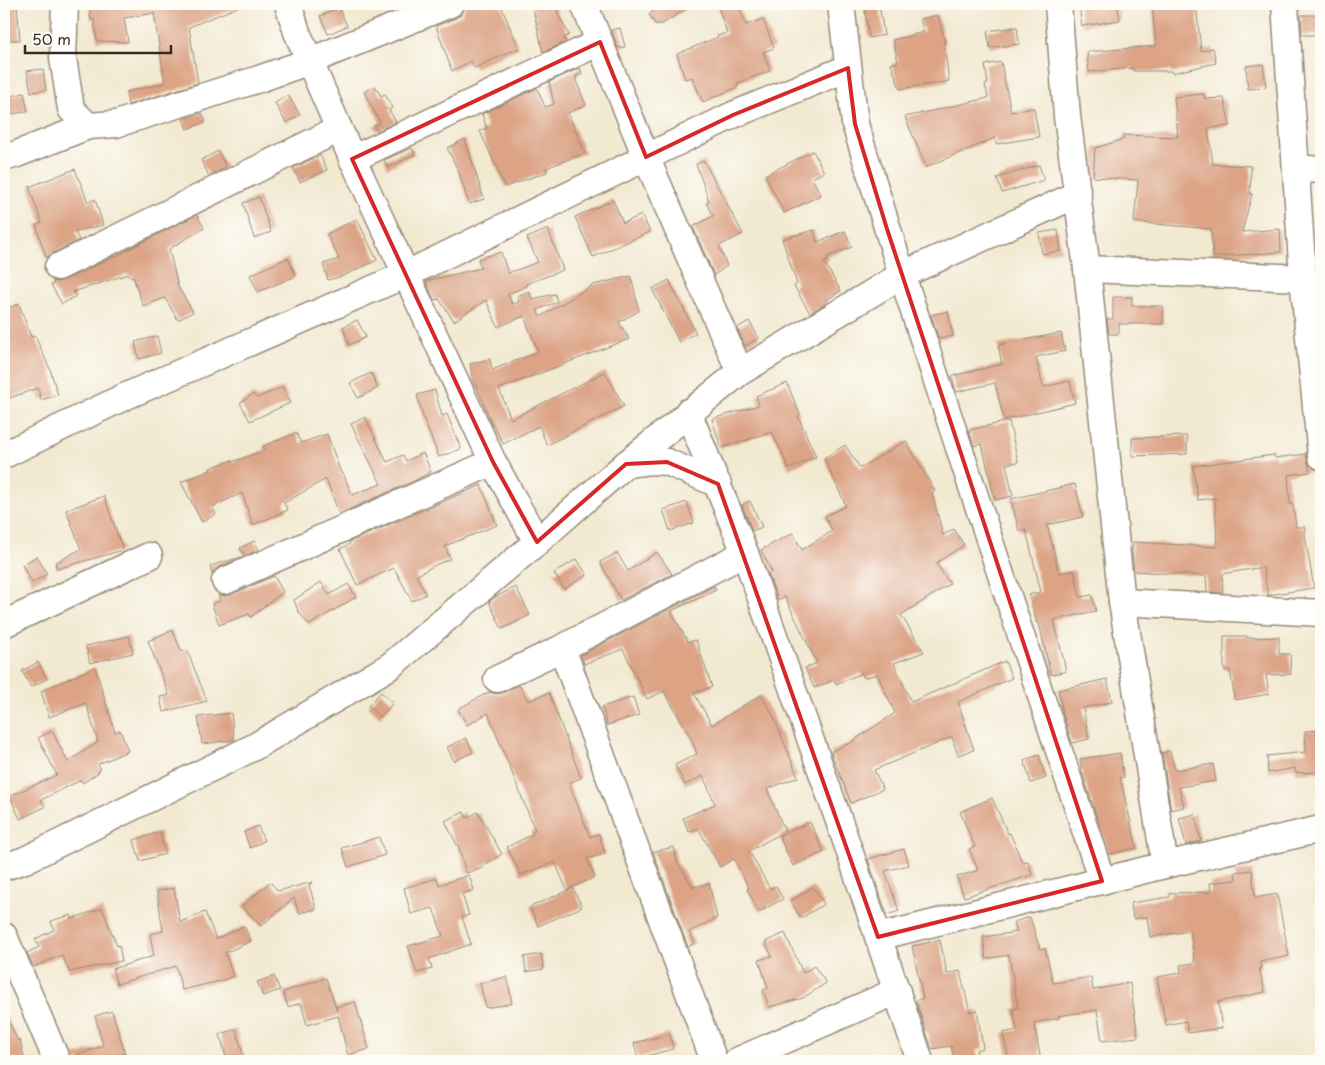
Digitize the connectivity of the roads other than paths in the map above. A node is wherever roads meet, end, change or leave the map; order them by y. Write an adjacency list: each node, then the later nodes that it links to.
1 (65, 4): 11 (street)
2 (288, 4): 9 (street)
3 (450, 4): 9 (street)
4 (584, 4): 8 (street)
5 (841, 4): 10 (street)
6 (1058, 4): 17 (street)
7 (1285, 4): 16 (street)
8 (600, 42): 13 (street); 15 (street)
9 (310, 61): 11 (street); 12 (street)
10 (848, 68): 13 (street); 21 (street)
11 (88, 126): 14 (street)
12 (339, 129): 15 (street); 18 (street)
13 (646, 157): 20 (street); 23 (street)
14 (4, 158)
15 (352, 159): 20 (street)
16 (1309, 169): 22 (street)
17 (1078, 194): 19 (street); 21 (street)
18 (58, 267)
19 (1087, 269): 22 (street); 35 (street)
20 (406, 274): 26 (street); 28 (street)
21 (902, 275): 23 (street); 43 (street)
22 (1303, 278): 24 (street)
23 (740, 372): 25 (street)
24 (1318, 387): 27 (street)
25 (688, 412): 29 (street); 30 (street)
26 (4, 455)
27 (1321, 456)
28 (493, 462): 31 (street); 34 (street)
29 (626, 464): 30 (street); 31 (street)
30 (718, 484): 32 (street)
31 (537, 542): 42 (street)
32 (745, 552): 38 (street); 45 (street)
33 (149, 556): 37 (street)
34 (224, 581)
35 (1122, 602): 36 (street); 41 (street)
36 (1321, 613)
37 (4, 624)
38 (562, 648): 39 (street); 48 (street)
39 (497, 679)
40 (1321, 829): 41 (street)
41 (1165, 865): 43 (street)
42 (4, 867)
43 (1102, 881): 45 (street)
44 (4, 936): 47 (street)
45 (878, 937): 46 (street)
46 (897, 991): 49 (street); 50 (street)
47 (57, 1061)
48 (714, 1061)
49 (737, 1061)
50 (920, 1061)

